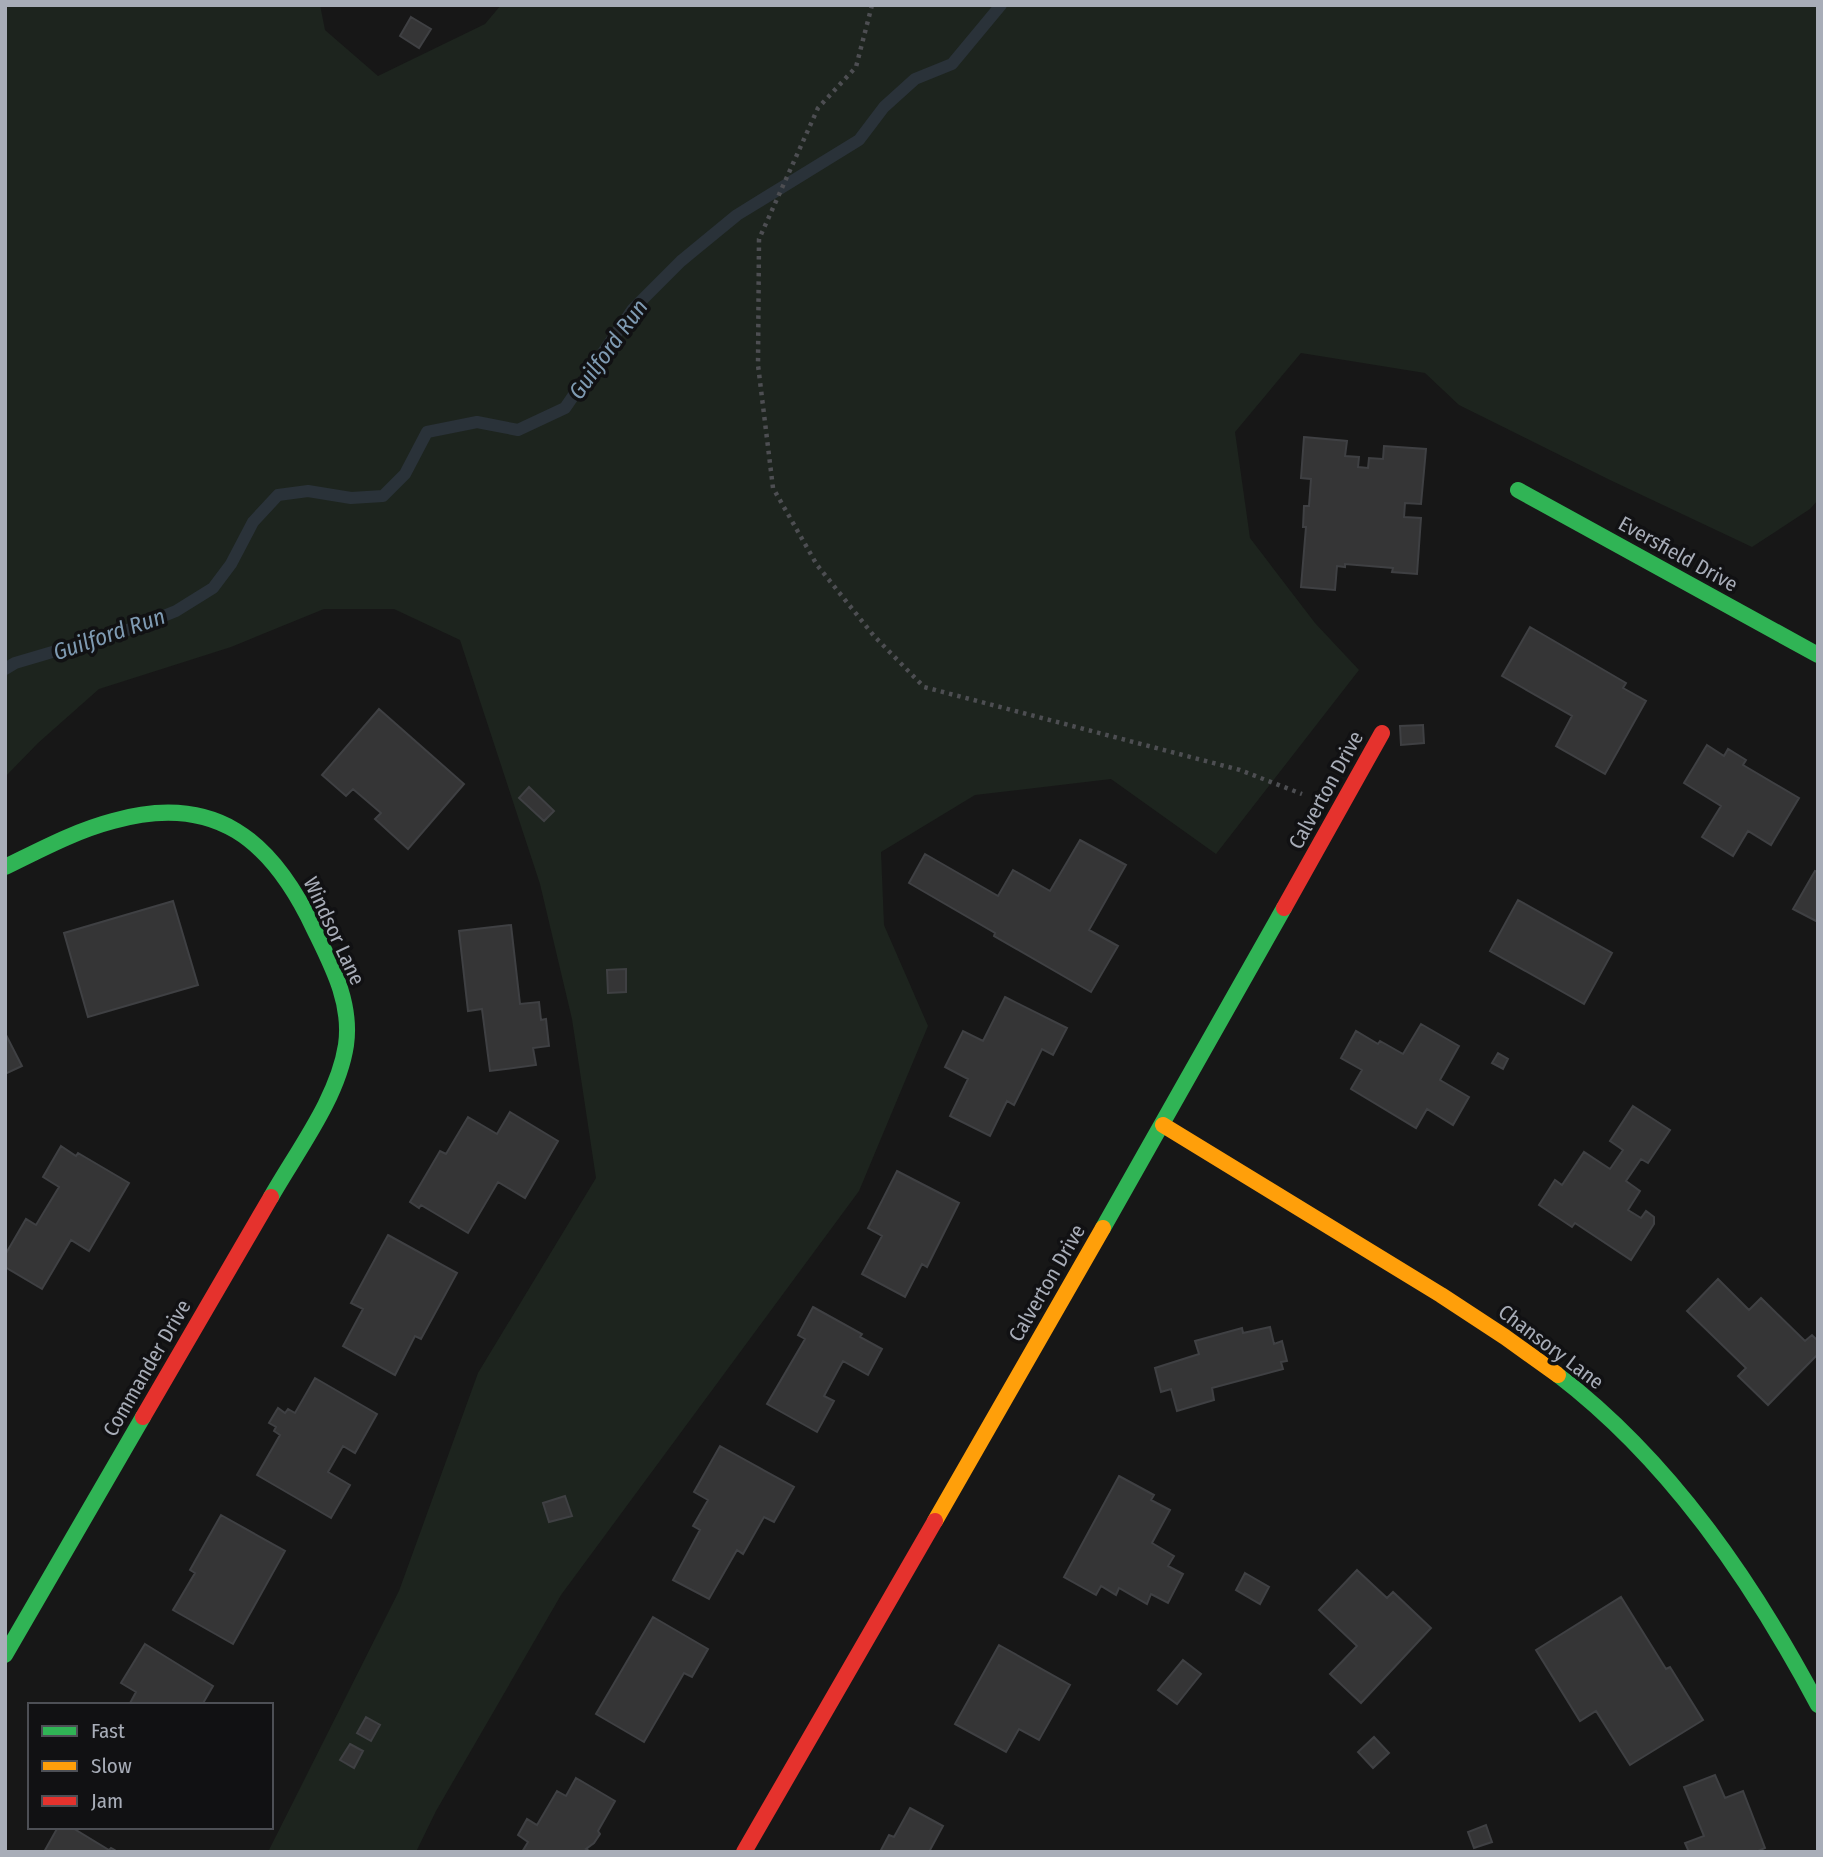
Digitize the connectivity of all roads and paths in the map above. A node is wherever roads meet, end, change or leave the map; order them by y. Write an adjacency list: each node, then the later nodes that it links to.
1 (872, 5): 5 (path)
2 (1518, 490): 3 (street, Eversfield Drive)
3 (1818, 655)
4 (1382, 733): 5 (street, Calverton Drive)
5 (1340, 809): 8 (street, Calverton Drive)
6 (5, 867): 7 (street, Windsor Lane)
7 (326, 1102): 9 (street, Commander Drive)
8 (1163, 1125): 10 (street, Chansory Lane); 11 (street, Calverton Drive)
9 (5, 1655)
10 (1818, 1705)
11 (744, 1852)

